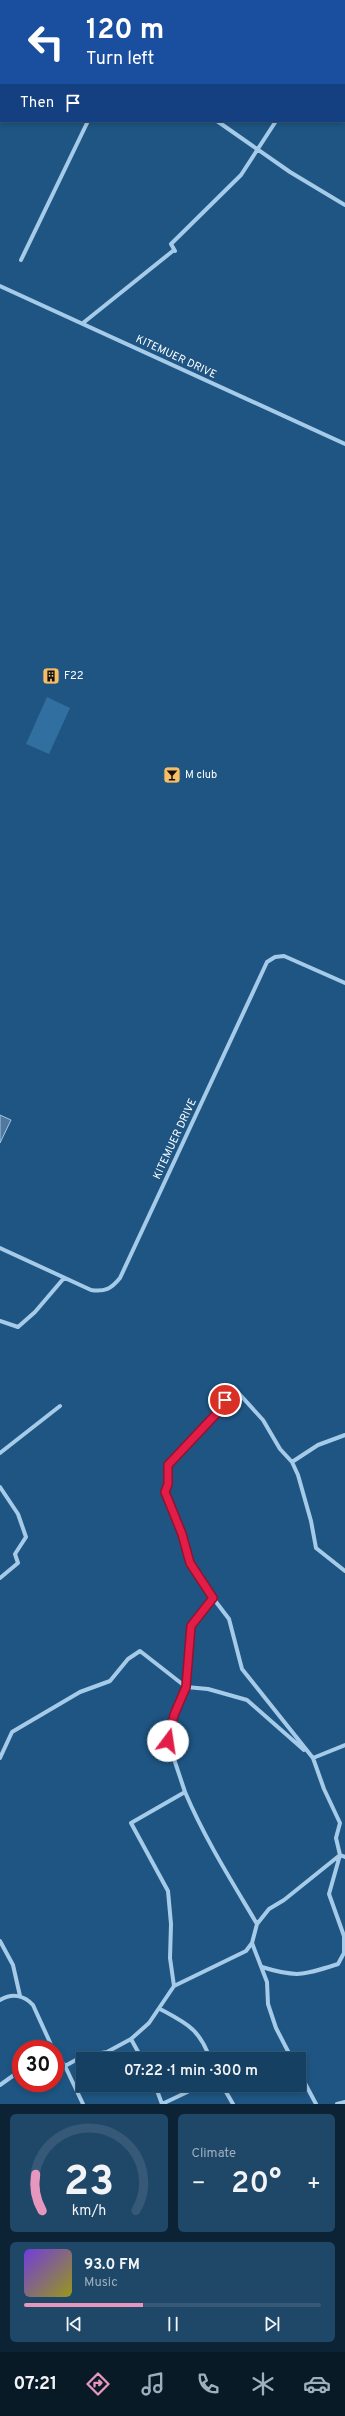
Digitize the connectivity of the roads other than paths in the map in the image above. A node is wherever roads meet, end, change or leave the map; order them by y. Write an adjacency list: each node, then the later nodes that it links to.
1 (88, 122): 6 (street)
2 (218, 122): 4 (street)
3 (275, 122): 4 (street)
4 (259, 150): 5 (street); 8 (street)
5 (345, 205)
6 (21, 260)
7 (0, 286): 8 (street, KITEMUER DRIVE)
8 (83, 324): 9 (street, KITEMUER DRIVE)
9 (345, 444)
10 (345, 983): 12 (street, KITEMUER DRIVE)
11 (0, 1248): 12 (street, KITEMUER DRIVE)
12 (64, 1278): 13 (street)
13 (0, 1321)
14 (60, 1406): 16 (street)
15 (345, 1435): 17 (street)
16 (0, 1453)
17 (292, 1462): 19 (street); 21 (street)
18 (0, 1487): 20 (street)
19 (345, 1571)
20 (0, 1578)
21 (213, 1598): 22 (street); 25 (street)
22 (186, 1687): 24 (street); 25 (street); 26 (street)
23 (345, 1745): 25 (street)
24 (0, 1758)
25 (313, 1758): 27 (street)
26 (185, 1792): 29 (street); 33 (street)
27 (340, 1855): 28 (street); 29 (street); 32 (street)
28 (345, 1857)
29 (257, 1924): 31 (street)
30 (0, 1941): 34 (street)
31 (252, 1943): 32 (street); 33 (street)
32 (262, 1967): 41 (street)
33 (174, 1986): 36 (street)
34 (20, 1996): 35 (street); 38 (street)
35 (0, 2000)
36 (160, 2009): 37 (street); 40 (street)
37 (131, 2039): 39 (street); 42 (street)
38 (48, 2040)
39 (138, 2052)
40 (208, 2052)
41 (288, 2052)
42 (65, 2066): 50 (street)
43 (12, 2076): 44 (street)
44 (0, 2085)
45 (306, 2085): 53 (street)
46 (158, 2092): 51 (street)
47 (187, 2092): 51 (street)
48 (226, 2092): 52 (street)
49 (345, 2102): 54 (street)
50 (83, 2104)
51 (162, 2104)
52 (233, 2104)
53 (316, 2104)
54 (337, 2104)

